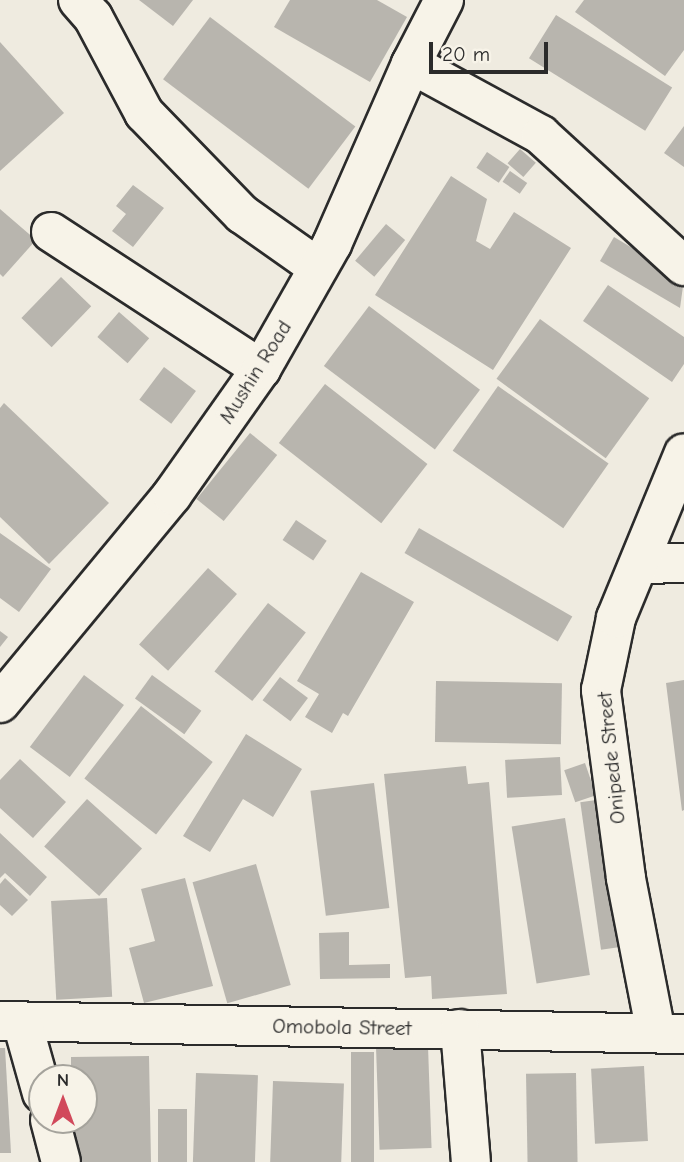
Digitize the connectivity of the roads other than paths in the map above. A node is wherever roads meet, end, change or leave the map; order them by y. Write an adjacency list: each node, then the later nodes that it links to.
1 (78, 0): 6 (street)
2 (444, 0): 3 (street, Mushin Road)
3 (411, 64): 5 (street); 6 (street, Mushin Road)
4 (51, 232): 7 (street)
5 (684, 266)
6 (317, 268): 7 (street, Mushin Road)
7 (261, 369): 11 (street, Mushin Road)
8 (684, 453): 10 (street, Onipede Street)
9 (684, 563): 10 (street)
10 (641, 564): 14 (street, Onipede Street)
11 (0, 704)
12 (11, 1021): 13 (street, Omobola Street); 15 (street)
13 (460, 1029): 14 (street, Omobola Street); 18 (street)
14 (670, 1033)
15 (30, 1064)
16 (54, 1134): 17 (street)
17 (61, 1162)
18 (471, 1162)

